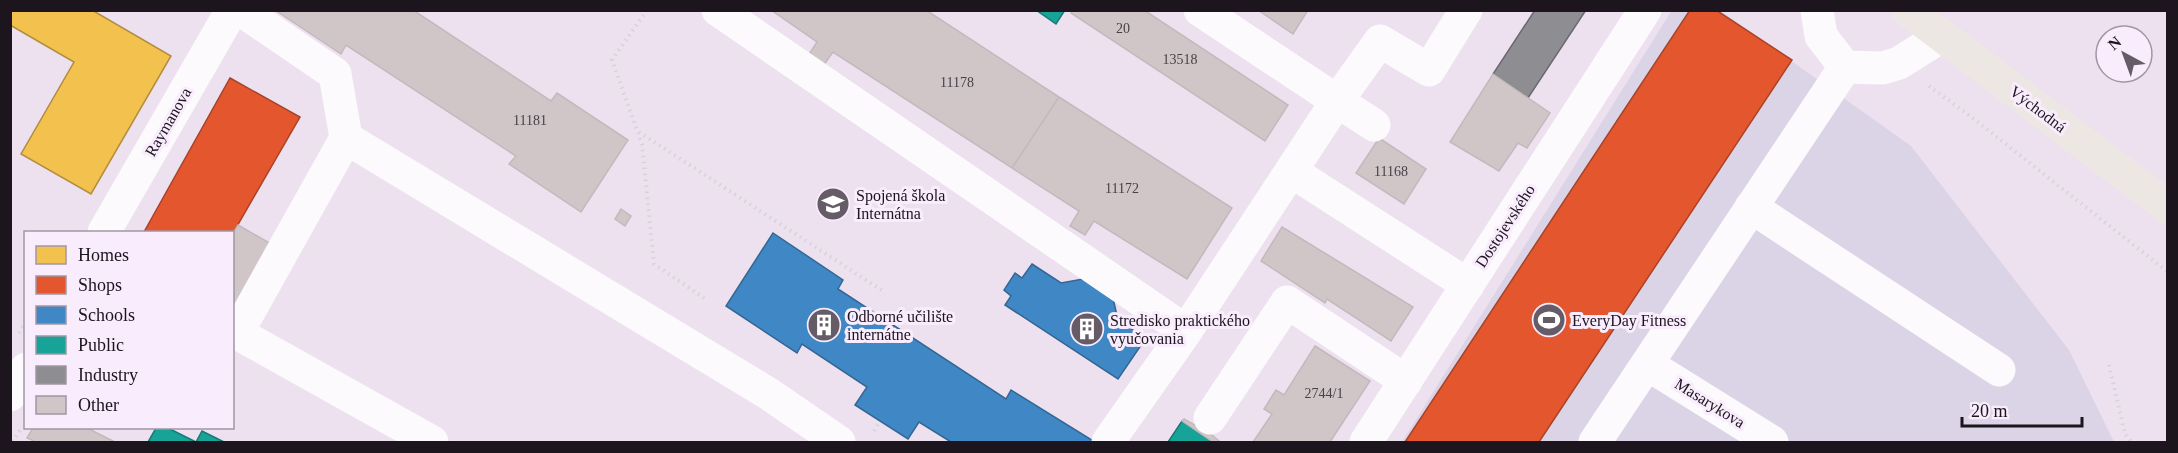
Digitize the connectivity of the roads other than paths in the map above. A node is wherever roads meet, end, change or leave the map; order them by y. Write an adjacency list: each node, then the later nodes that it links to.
1 (232, 10): 17 (street, Raymanova)
2 (241, 10): 13 (street)
3 (718, 10): 19 (street)
4 (1200, 10): 11 (street)
5 (1466, 10): 11 (street)
6 (1645, 10): 18 (street, Dostojevského)
7 (1817, 10): 10 (street)
8 (1908, 10): 9 (main road, Východná)
9 (1942, 36): 10 (street); 16 (main road, Východná)
10 (1845, 67): 15 (street)
11 (1337, 100): 12 (street); 14 (street)
12 (1374, 125)
13 (346, 138): 26 (street); 27 (street)
14 (1291, 171): 18 (street); 19 (street)
15 (1751, 207): 20 (street); 21 (street)
16 (2168, 207)
17 (105, 231)
18 (1468, 285): 23 (street, Dostojevského)
19 (1186, 331): 28 (street)
20 (1647, 364): 30 (street); 31 (street, Masarykova)
21 (1999, 370)
22 (24, 372): 24 (street)
23 (1406, 381): 25 (street); 29 (street, Dostojevského)
24 (10, 395)
25 (1210, 418)
26 (432, 442)
27 (839, 442)
28 (1108, 442)
29 (1366, 442)
30 (1595, 442)
31 (1772, 442)

